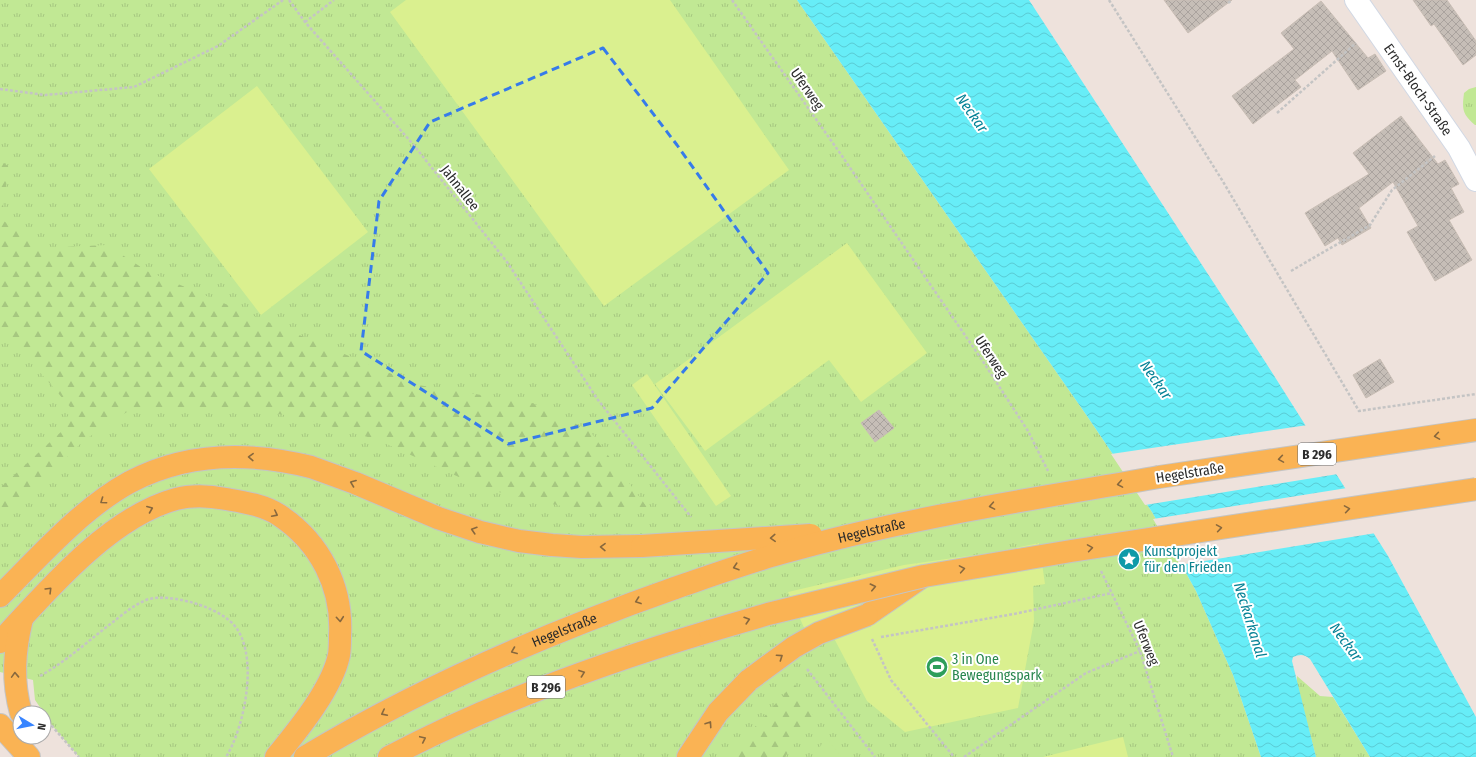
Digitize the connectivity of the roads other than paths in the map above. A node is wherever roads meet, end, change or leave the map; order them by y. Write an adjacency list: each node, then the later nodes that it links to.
1 (1356, 0): 2 (street, Ernst-Bloch-Straße)
2 (1476, 180)
3 (1476, 430): 5 (main road, Hegelstraße / B 296, one-way to 5, bridge)
4 (1476, 489): 6 (main road, B 296, one-way to 4, bridge)
5 (868, 531): 7 (main road, one-way to 7, bridge); 16 (main road, Hegelstraße / B 296, one-way to 16, bridge)
6 (924, 576): 17 (main road, B 296, one-way to 6, bridge); 18 (main road, one-way to 6, bridge)
7 (0, 596)
8 (22, 618): 9 (main road); 10 (main road, one-way to 8); 15 (main road, one-way to 15)
9 (0, 642)
10 (19, 705)
11 (0, 725): 13 (main road)
12 (33, 745): 14 (main road)
13 (29, 757)
14 (38, 757)
15 (276, 757)
16 (305, 757)
17 (389, 757)
18 (688, 757)

